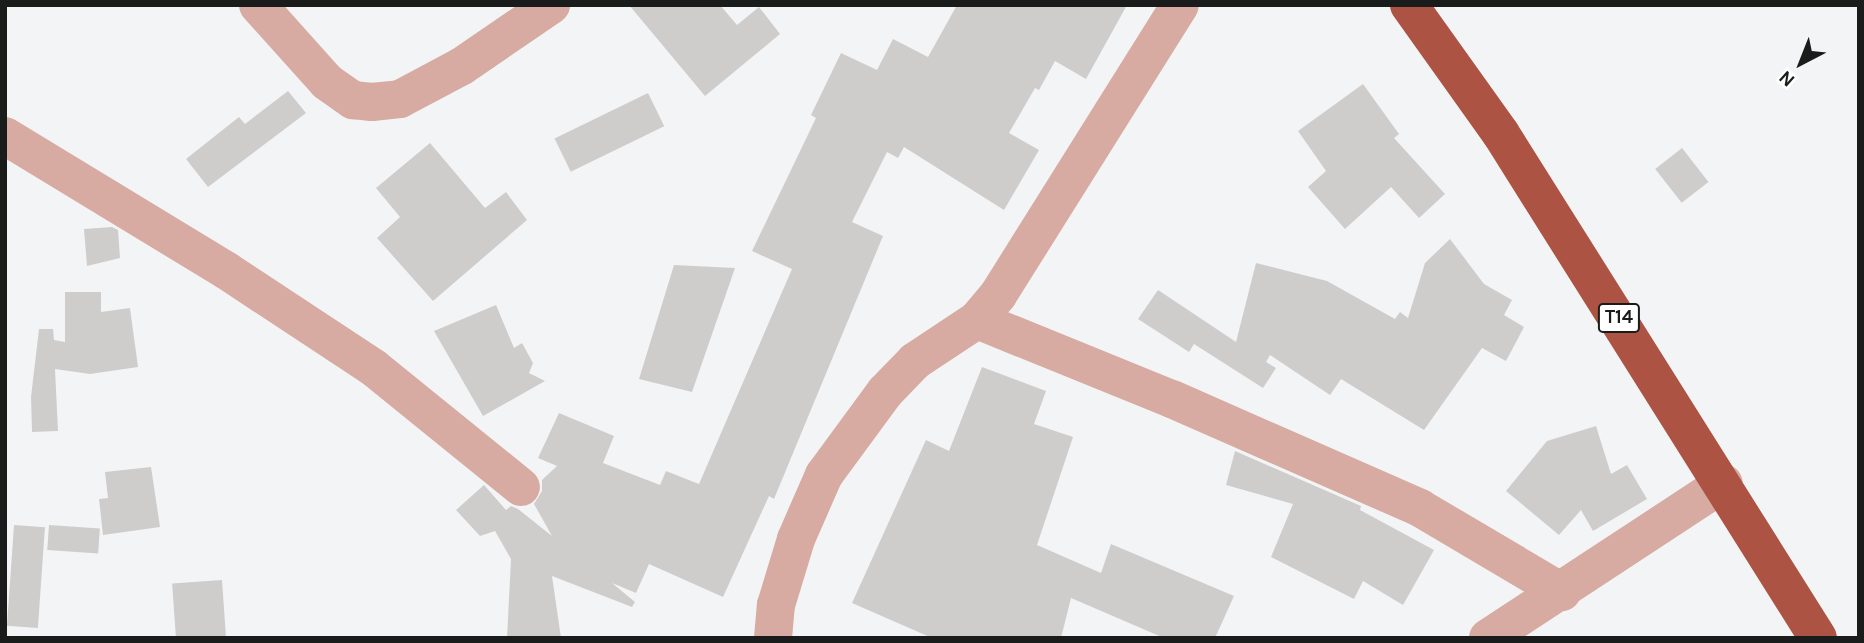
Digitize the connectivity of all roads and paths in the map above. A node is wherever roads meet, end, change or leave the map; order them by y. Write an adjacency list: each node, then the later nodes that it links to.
1 (258, 5): 2 (street)
2 (551, 5)
3 (1180, 5): 6 (street)
4 (1409, 5): 7 (highway, T14)
5 (5, 136): 8 (street)
6 (977, 320): 9 (street); 10 (street)
7 (1724, 483): 9 (street); 12 (highway, T14)
8 (521, 487)
9 (1562, 592): 11 (street)
10 (774, 638)
11 (1488, 638)
12 (1818, 638)

